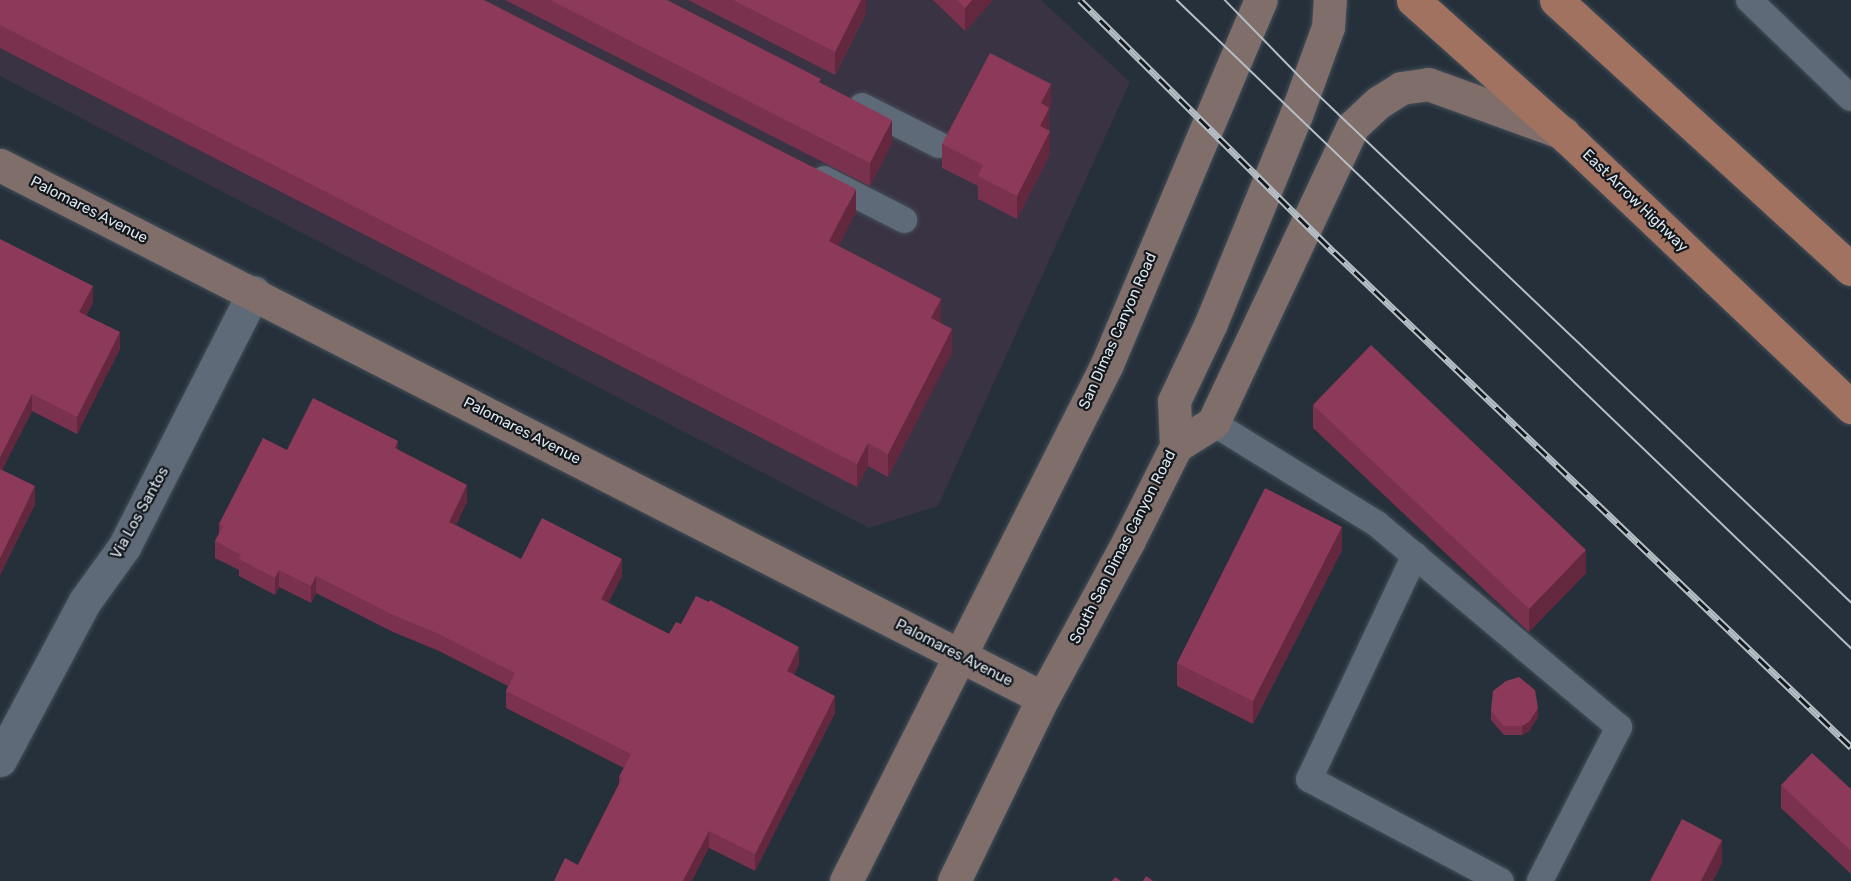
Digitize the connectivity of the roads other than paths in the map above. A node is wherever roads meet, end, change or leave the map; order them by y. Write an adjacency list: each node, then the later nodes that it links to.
1 (1261, 0): 19 (main road, San Dimas Canyon Road)
2 (1330, 0): 17 (main road, South San Dimas Canyon Road)
3 (1413, 0): 8 (main road, East Arrow Highway)
4 (1556, 0): 13 (main road)
5 (1749, 0): 7 (lane)
6 (844, 97): 9 (lane)
7 (1851, 98)
8 (1563, 134): 15 (main road, East Arrow Highway); 16 (main road)
9 (939, 145)
10 (0, 165): 14 (main road, Palomares Avenue)
11 (799, 166): 12 (lane)
12 (904, 220)
13 (1851, 269)
14 (254, 292): 19 (main road, Palomares Avenue); 21 (street, Via Los Santos)
15 (1851, 407)
16 (1213, 423): 17 (main road); 18 (lane)
17 (1176, 446): 20 (main road, South San Dimas Canyon Road)
18 (1414, 555): 24 (lane); 25 (lane)
19 (960, 656): 20 (main road, Palomares Avenue); 22 (main road)
20 (1043, 698): 23 (main road, South San Dimas Canyon Road)
21 (0, 760)
22 (846, 881)
23 (954, 881)
24 (1501, 881)
25 (1540, 881)

